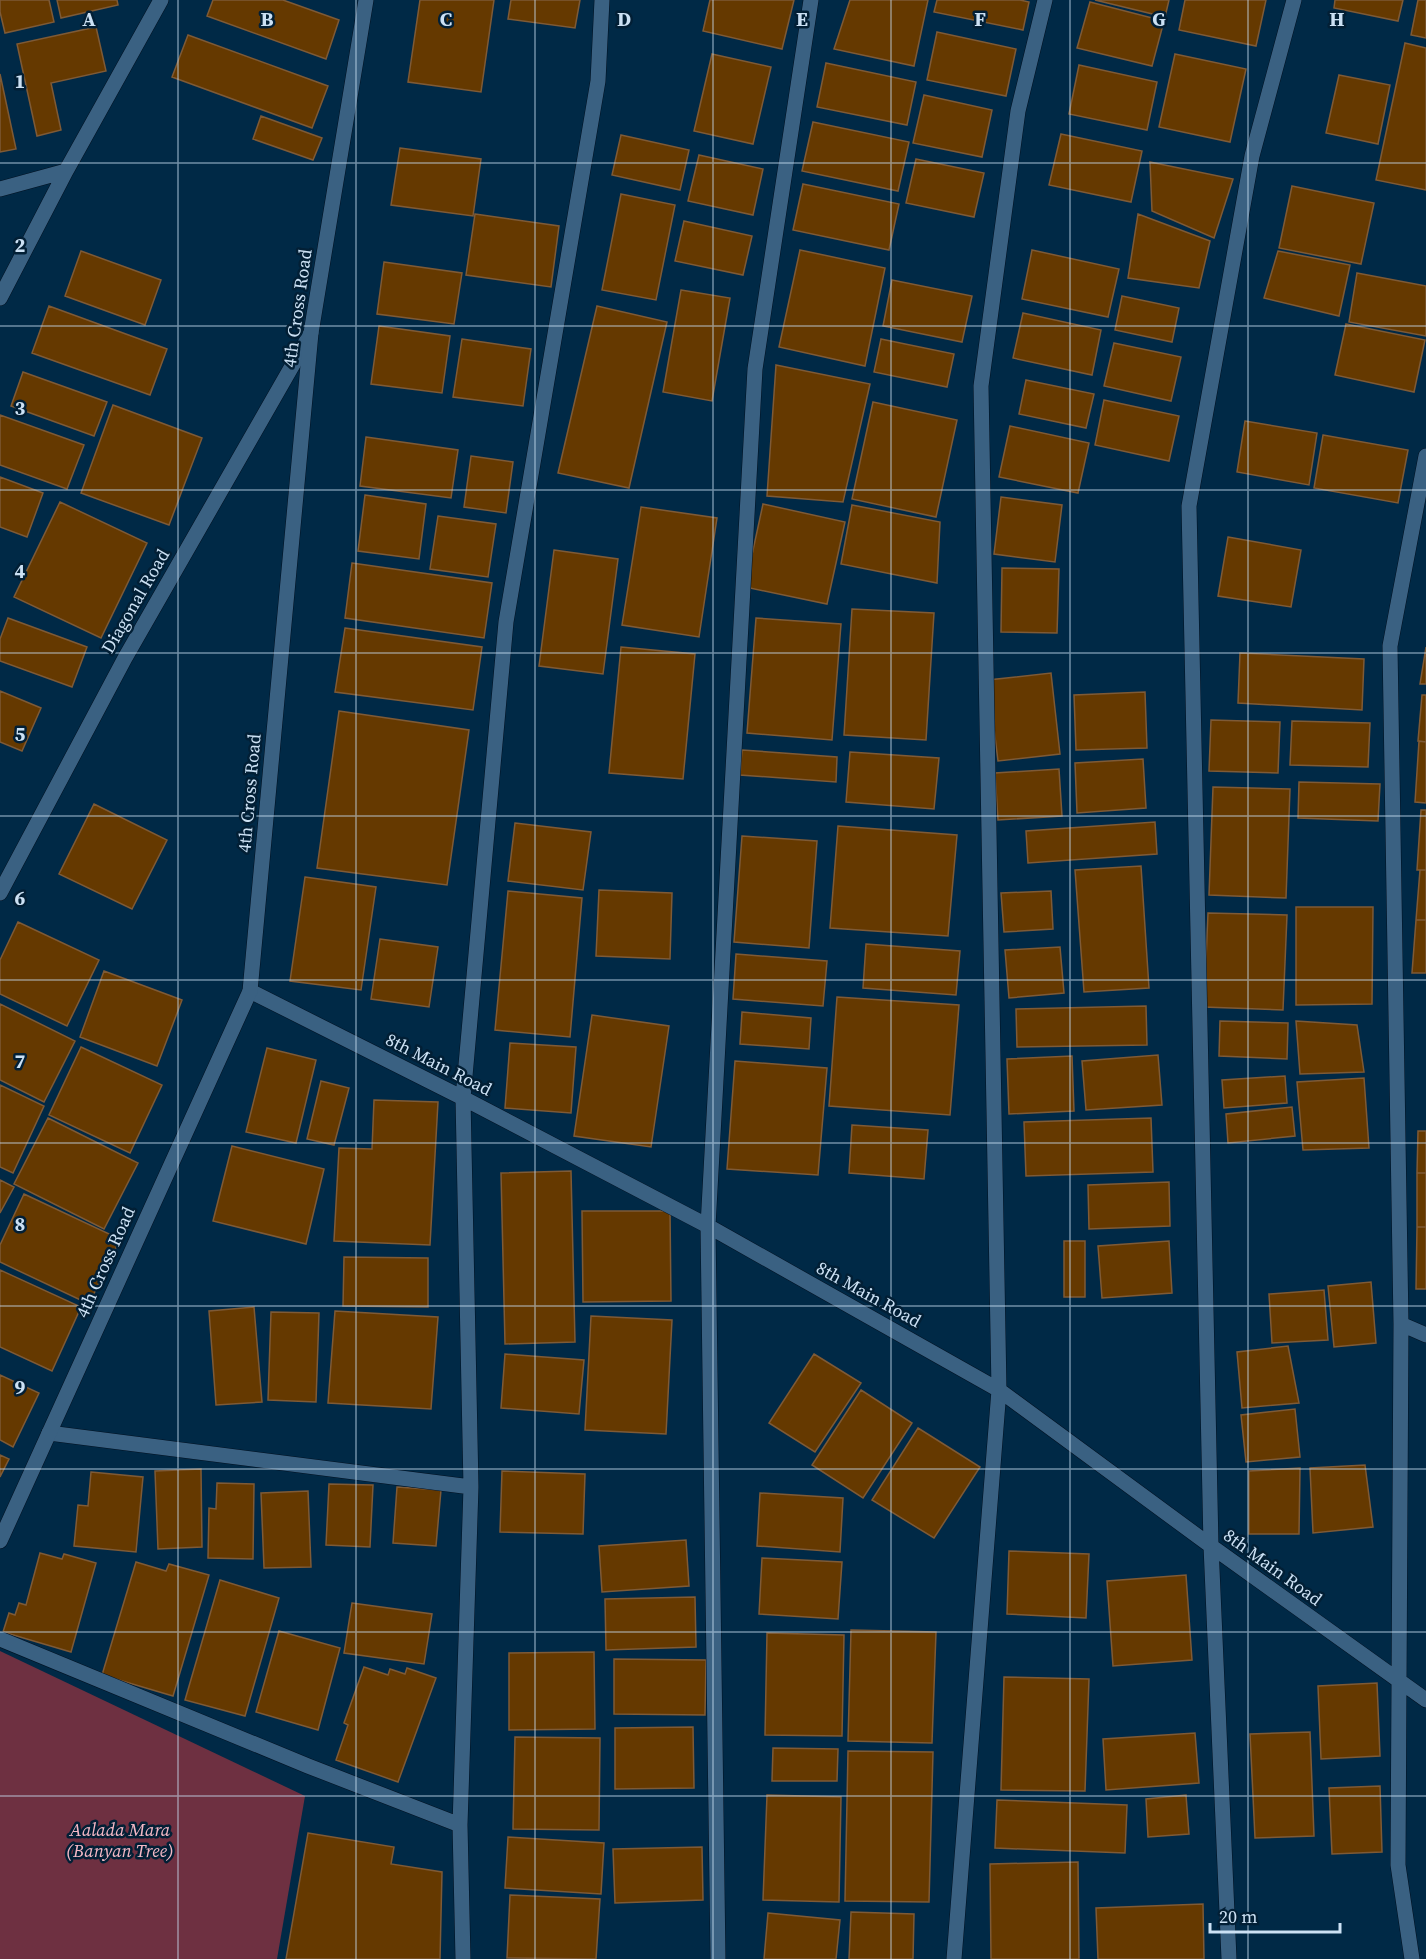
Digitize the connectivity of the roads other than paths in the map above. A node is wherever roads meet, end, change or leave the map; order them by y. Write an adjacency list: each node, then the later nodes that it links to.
1 (161, 0): 7 (street)
2 (366, 0): 10 (street, 4th Cross Road)
3 (602, 0): 14 (street)
4 (811, 0): 15 (street)
5 (1045, 0): 18 (street)
6 (1294, 0): 22 (street)
7 (66, 171): 8 (street); 9 (street)
8 (0, 189)
9 (0, 297)
10 (311, 333): 12 (street, Diagonal Road); 13 (street, 4th Cross Road)
11 (1426, 456): 16 (street)
12 (0, 892)
13 (250, 991): 14 (street, 8th Main Road); 19 (street, 4th Cross Road)
14 (464, 1098): 15 (street, 8th Main Road); 20 (street)
15 (708, 1226): 18 (street, 8th Main Road); 28 (street)
16 (1401, 1324): 17 (street); 24 (street)
17 (1426, 1335)
18 (999, 1390): 22 (street, 8th Main Road); 29 (street)
19 (49, 1433): 20 (street); 21 (street, 4th Cross Road)
20 (471, 1487): 26 (street)
21 (0, 1541)
22 (1211, 1546): 24 (street, 8th Main Road); 30 (street)
23 (0, 1639): 26 (street)
24 (1398, 1681): 25 (street, 8th Main Road); 31 (street)
25 (1426, 1700)
26 (460, 1825): 27 (street)
27 (463, 1959)
28 (718, 1959)
29 (954, 1959)
30 (1229, 1959)
31 (1412, 1959)

